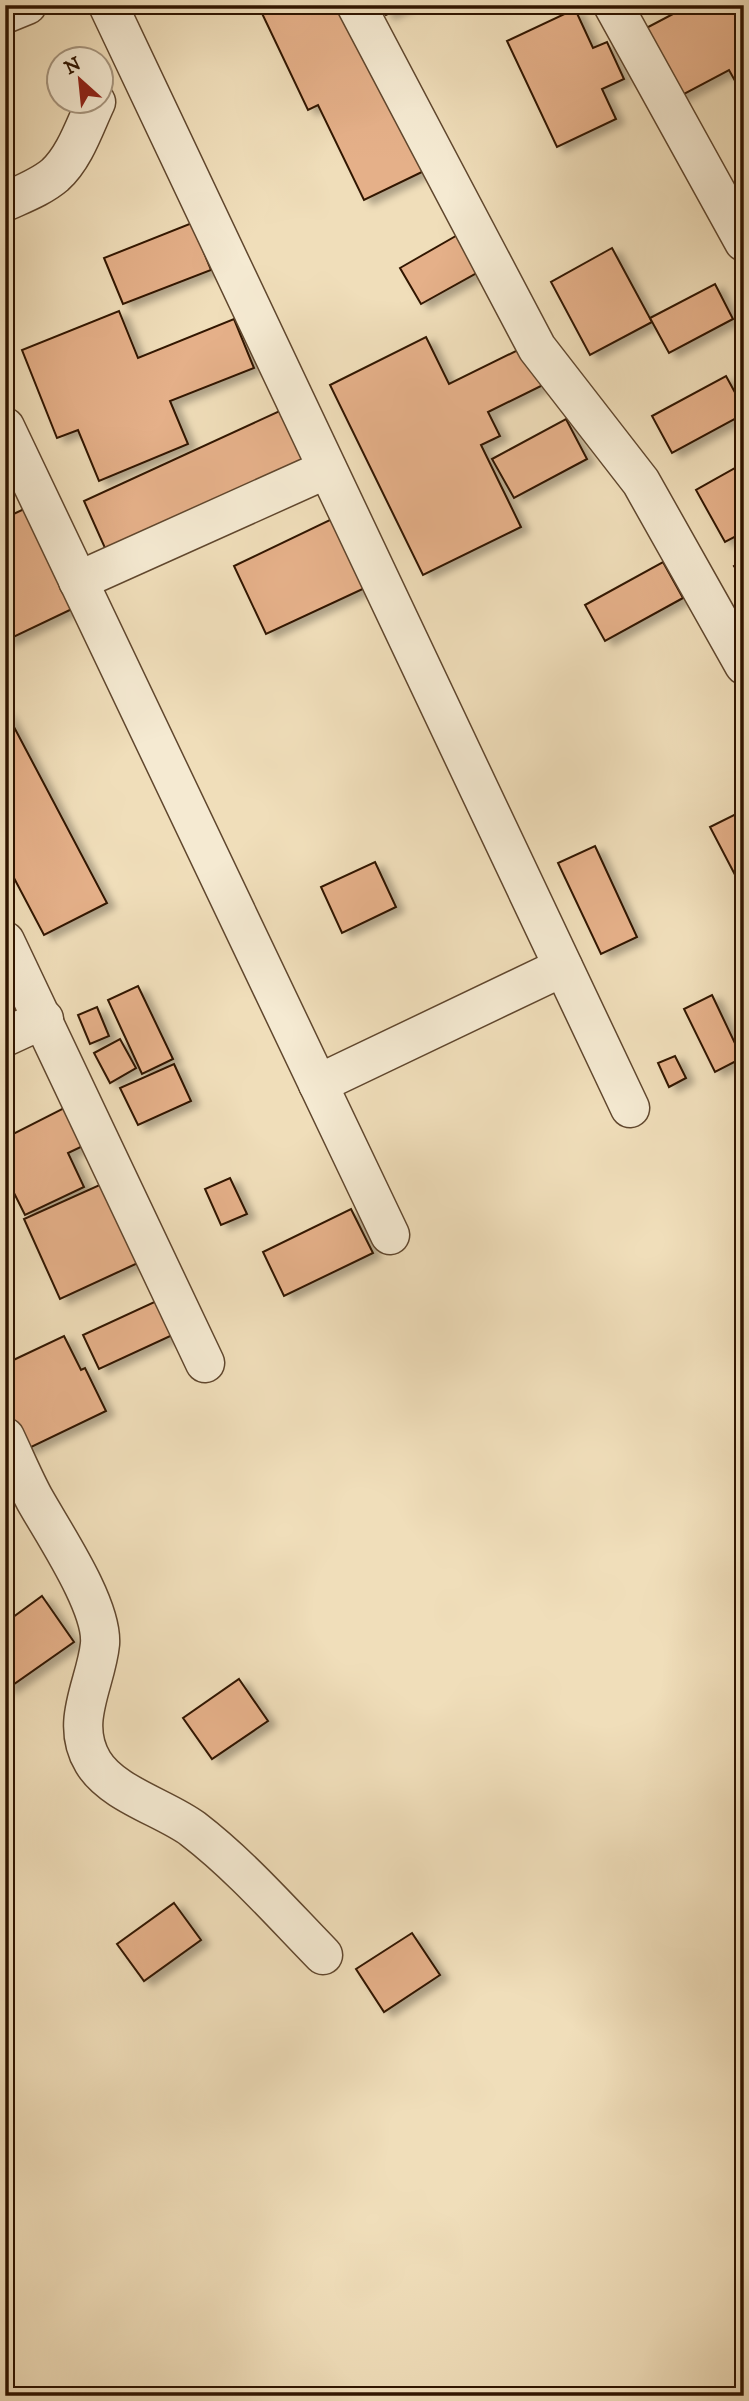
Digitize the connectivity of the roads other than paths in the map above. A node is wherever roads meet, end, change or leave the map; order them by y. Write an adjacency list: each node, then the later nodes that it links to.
1 (27, 5): 5 (street)
2 (108, 5): 6 (street)
3 (356, 5): 15 (street)
4 (613, 5): 10 (street)
5 (5, 14)
6 (125, 42): 7 (street); 12 (street)
7 (116, 61)
8 (89, 116): 9 (street)
9 (5, 202)
10 (744, 242)
11 (5, 427): 13 (street)
12 (327, 469): 14 (street); 17 (street)
13 (16, 475): 14 (street)
14 (78, 581): 20 (street)
15 (744, 665)
16 (5, 941): 18 (street)
17 (564, 967): 20 (street); 21 (street)
18 (44, 1019): 19 (street); 23 (street)
19 (5, 1037)
20 (318, 1084): 22 (street)
21 (630, 1108)
22 (390, 1235)
23 (205, 1363)
24 (5, 1437): 25 (street)
25 (19, 1503): 26 (street)
26 (323, 1955)

